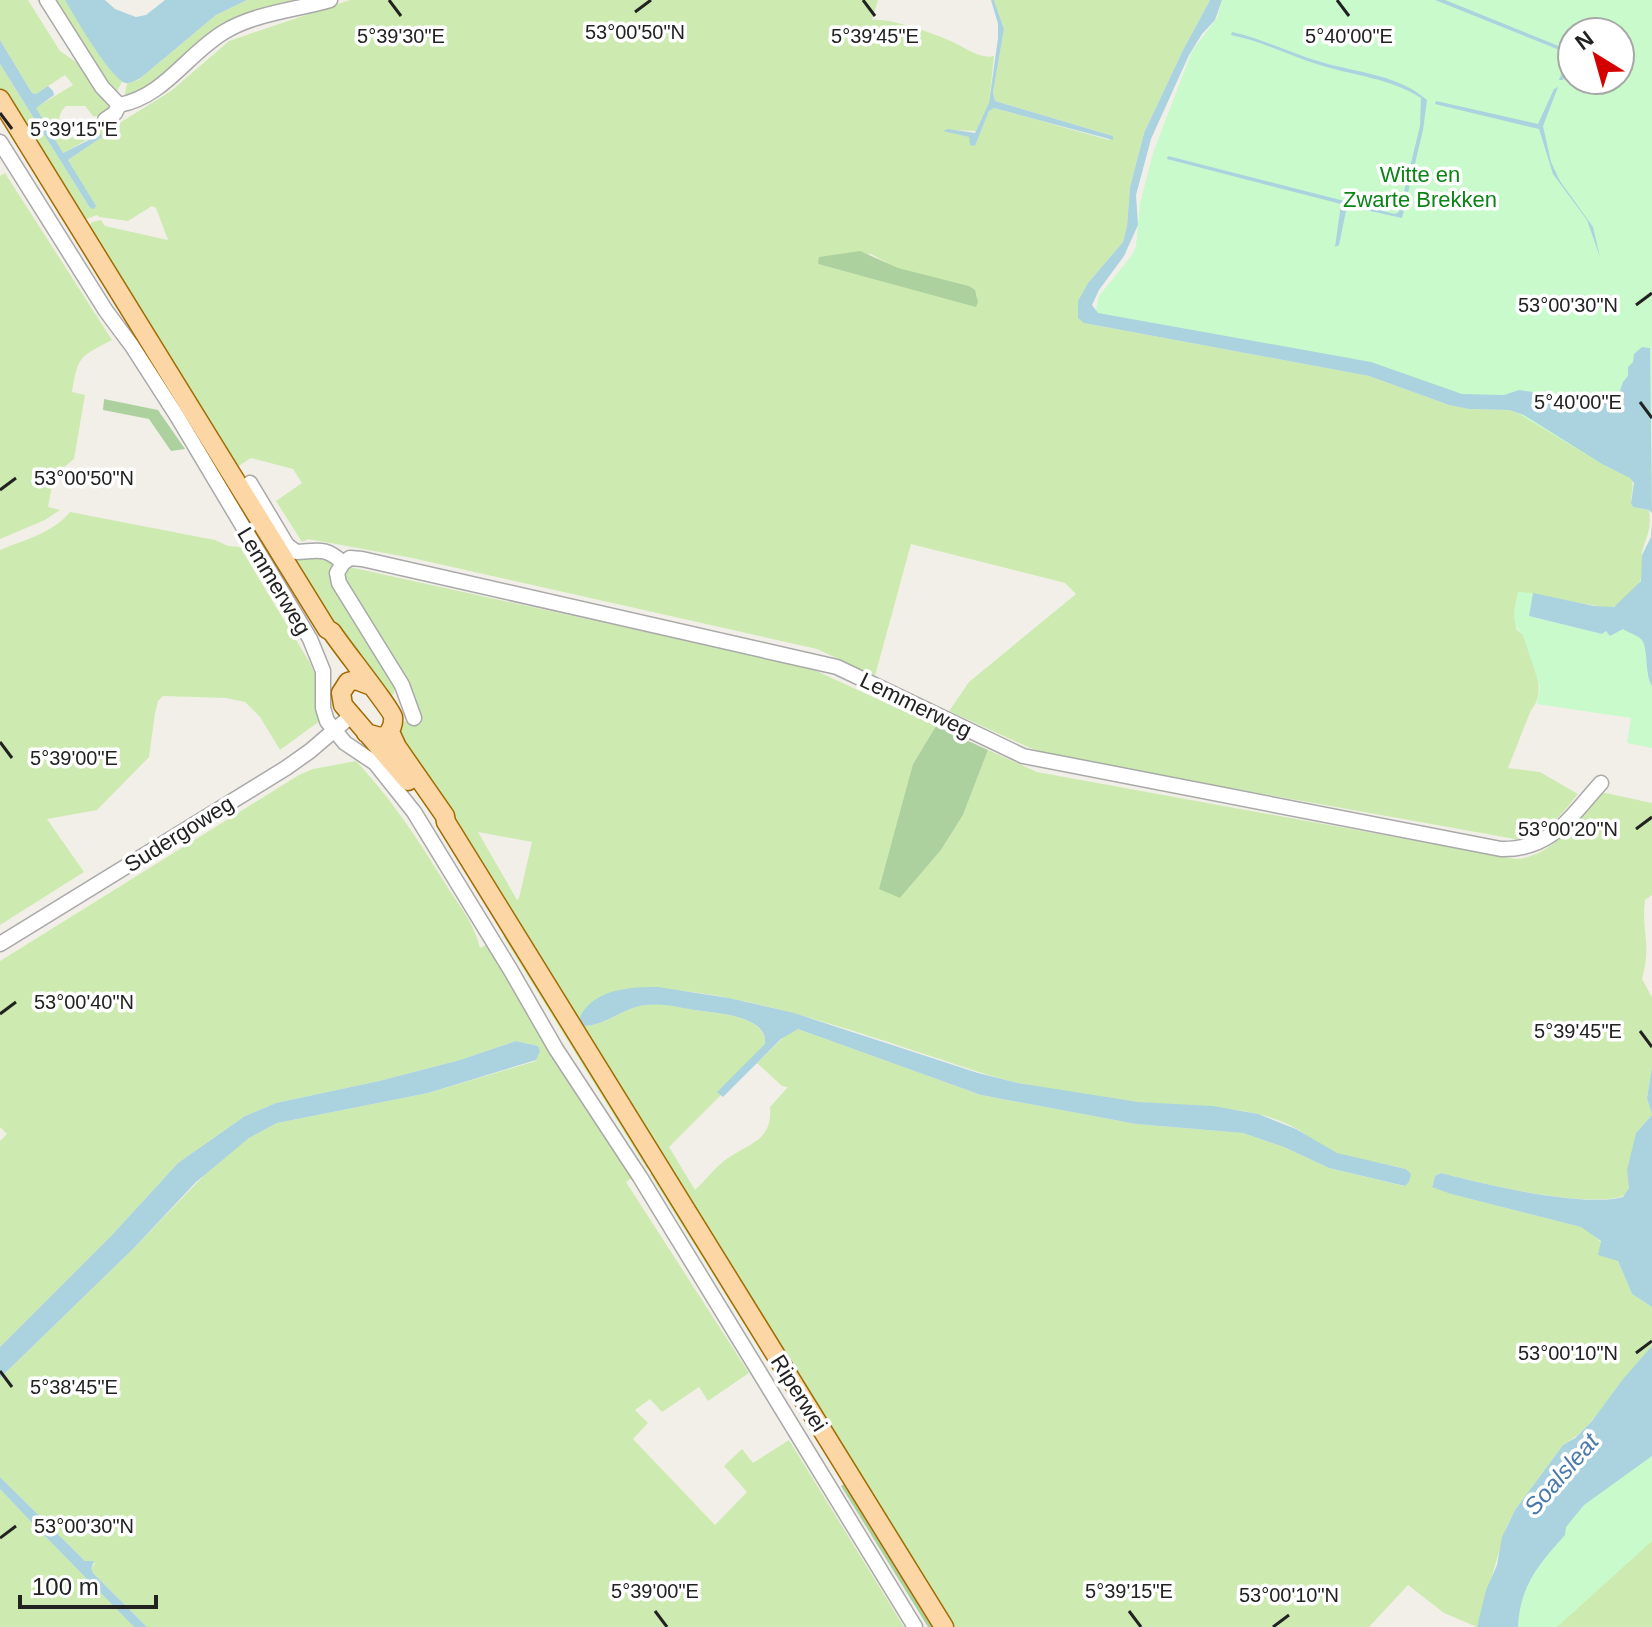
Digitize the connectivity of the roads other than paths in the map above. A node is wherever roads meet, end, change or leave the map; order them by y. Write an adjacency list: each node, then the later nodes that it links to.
1 (47, 0): 4 (street)
2 (330, 0): 4 (street)
3 (0, 99): 9 (main road, Lemmerweg)
4 (119, 105): 5 (street)
5 (105, 120)
6 (0, 142): 16 (street, Lemmerweg)
7 (250, 483): 8 (street, Lemmerweg)
8 (343, 563): 12 (street); 19 (street, Lemmerweg)
9 (327, 629): 10 (main road, Lemmerweg); 11 (main road, Lemmerweg)
10 (346, 684): 11 (main road); 14 (main road, Lemmerweg)
11 (369, 685): 13 (main road, Lemmerweg)
12 (406, 694): 13 (street); 15 (street)
13 (388, 707): 17 (main road)
14 (351, 716): 16 (street, Sudergoweg); 18 (main road)
15 (414, 718)
16 (334, 731): 21 (street, Sudergoweg); 22 (street, Riperwei)
17 (390, 732): 18 (main road); 20 (main road)
18 (366, 733): 20 (main road)
19 (1601, 783)
20 (446, 822): 23 (main road, Riperwei)
21 (0, 944)
22 (915, 1627)
23 (944, 1627)

